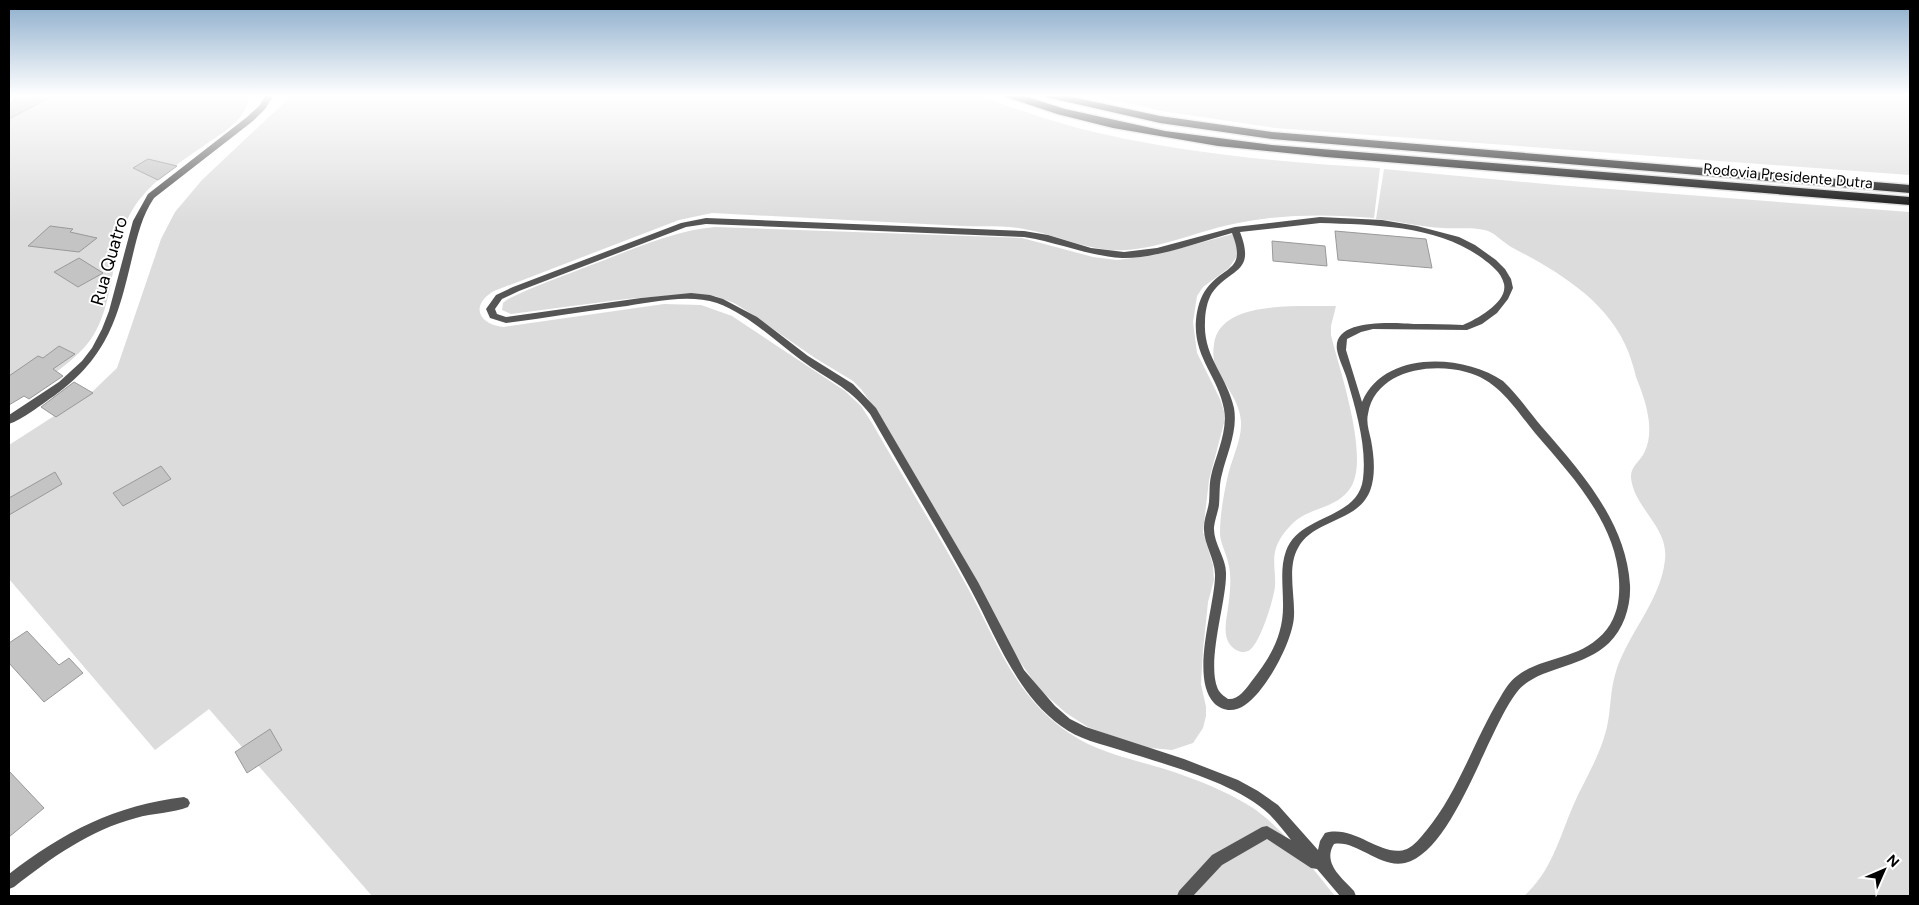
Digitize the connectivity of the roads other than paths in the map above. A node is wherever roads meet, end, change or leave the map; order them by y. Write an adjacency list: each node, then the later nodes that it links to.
1 (227, 137): 8 (street, Rua Quatro)
2 (1186, 137): 5 (highway, Rodovia Presidente Dutra)
3 (1284, 137): 4 (highway, Rodovia Presidente Dutra)
4 (1910, 189)
5 (1910, 201)
6 (1236, 230): 7 (street); 7 (street); 10 (street)
7 (1361, 419): 10 (street)
8 (9, 420)
9 (184, 803): 11 (street)
10 (1326, 869): 12 (street); 13 (street)
11 (9, 882)
12 (1184, 896)
13 (1349, 896)

